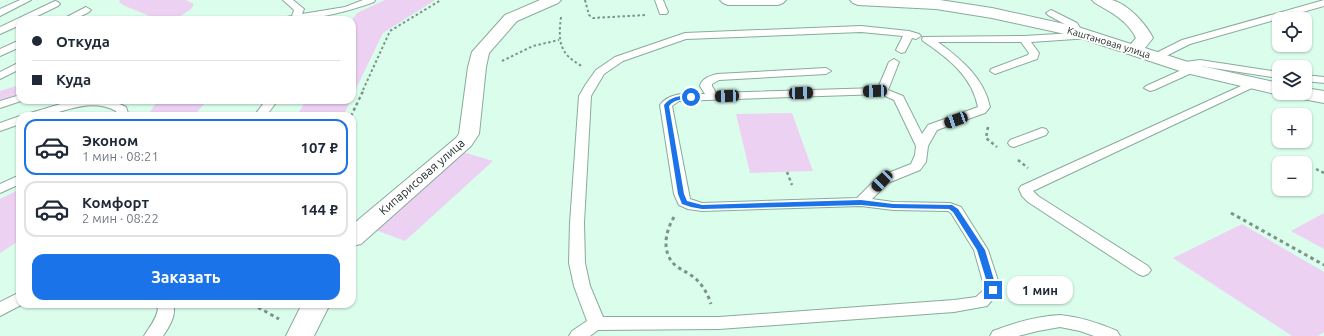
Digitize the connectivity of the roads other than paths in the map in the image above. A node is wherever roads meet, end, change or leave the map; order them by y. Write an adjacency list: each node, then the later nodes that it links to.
1 (27, 0): 15 (lane)
2 (287, 0): 19 (lane)
3 (371, 0): 12 (lane)
4 (659, 0): 14 (lane)
5 (728, 0): 6 (street)
6 (778, 0)
7 (858, 0): 25 (street, Каштановая улица)
8 (1100, 0): 30 (street)
9 (1324, 3): 32 (lane)
10 (55, 4): 17 (lane)
11 (557, 8): 63 (street, Кипарисовая улица)
12 (347, 9): 20 (lane); 21 (lane)
13 (86, 10): 18 (lane)
14 (663, 12)
15 (0, 13)
16 (1051, 13): 25 (lane)
17 (30, 16)
18 (74, 16)
19 (296, 16)
20 (307, 16)
21 (340, 16)
22 (16, 22): 23 (lane)
23 (0, 30)
24 (910, 34): 26 (lane); 29 (lane); 69 (lane)
25 (1084, 34): 27 (lane); 30 (street, Каштановая улица)
26 (927, 39): 27 (lane); 59 (lane)
27 (1024, 39): 37 (lane)
28 (16, 45): 31 (lane)
29 (901, 50)
30 (1135, 50): 32 (street, Каштановая улица)
31 (0, 53)
32 (1156, 57): 35 (street, Каштановая улица)
33 (894, 62): 45 (lane)
34 (16, 67): 39 (lane)
35 (1187, 67): 38 (lane); 42 (street, Каштановая улица); 43 (lane)
36 (826, 71): 47 (lane)
37 (995, 71)
38 (1272, 74)
39 (0, 76)
40 (1312, 79): 41 (lane)
41 (1324, 80)
42 (1252, 84): 44 (street, Каштановая улица); 64 (lane)
43 (1150, 88)
44 (1272, 88)
45 (882, 91): 47 (lane); 59 (lane)
46 (1312, 95): 48 (street)
47 (712, 96): 62 (lane)
48 (1324, 97)
49 (16, 99): 52 (lane)
50 (71, 104): 53 (lane)
51 (116, 104): 54 (lane)
52 (0, 105)
53 (43, 112)
54 (122, 112)
55 (16, 121): 56 (lane)
56 (0, 126)
57 (1042, 132): 58 (lane)
58 (1014, 143)
59 (922, 146): 62 (lane)
60 (16, 181): 61 (lane)
61 (0, 189)
62 (861, 202): 69 (lane)
63 (356, 235)
64 (1143, 270)
65 (16, 300): 68 (lane)
66 (166, 308): 70 (lane)
67 (314, 308): 71 (street)
68 (0, 310)
69 (597, 324): 72 (lane)
70 (153, 336)
71 (300, 336)
72 (578, 336)
73 (1000, 336): 74 (lane)
74 (1111, 336)

